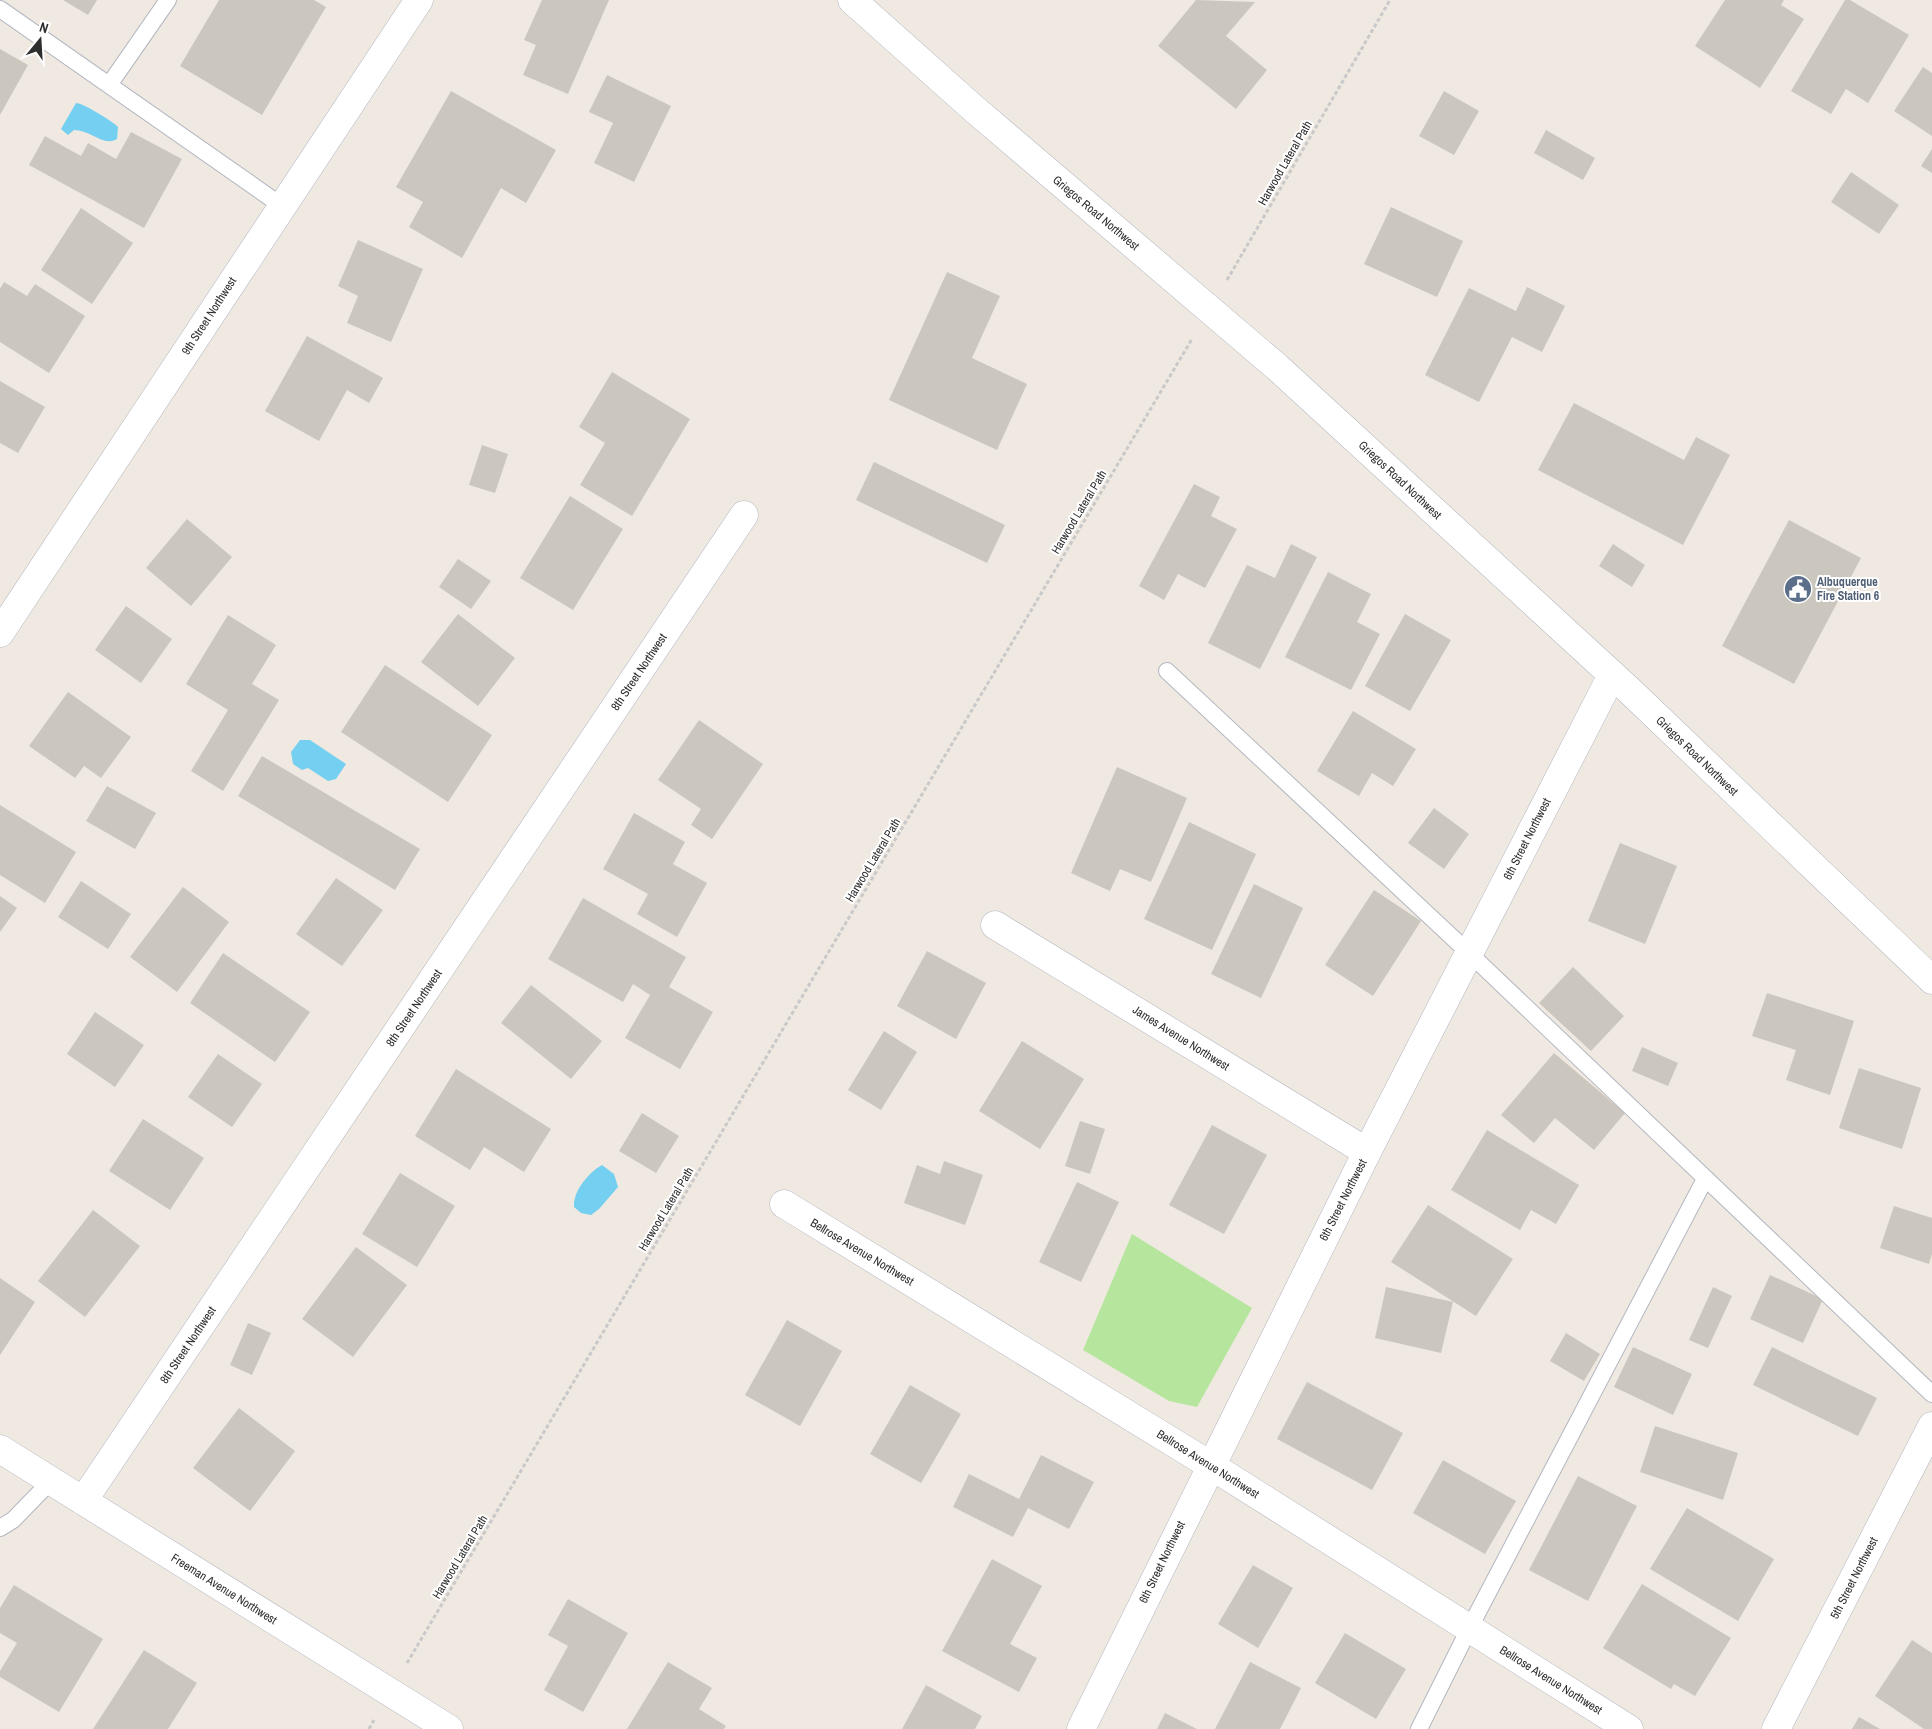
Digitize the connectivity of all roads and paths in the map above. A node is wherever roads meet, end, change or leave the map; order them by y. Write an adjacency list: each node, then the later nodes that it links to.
1 (168, 0): 6 (lane)
2 (419, 0): 7 (street, 9th Street Northwest)
3 (852, 0): 8 (street, Griegos Road Northwest)
4 (1390, 0): 8 (path, Harwood Lateral Path)
5 (0, 9): 6 (lane)
6 (109, 85): 7 (lane)
7 (282, 206): 10 (street, 9th Street Northwest)
8 (1209, 310): 12 (street, Griegos Road Northwest); 27 (path, Harwood Lateral Path)
9 (744, 515): 24 (street, 8th Street Northwest)
10 (0, 633)
11 (1167, 671): 14 (lane)
12 (1612, 675): 14 (street, 6th Street Northwest); 15 (street, Griegos Road Northwest)
13 (995, 924): 16 (street, James Avenue Northwest)
14 (1469, 953): 16 (street, 6th Street Northwest); 17 (lane)
15 (1932, 980)
16 (1367, 1152): 22 (street, 6th Street Northwest)
17 (1706, 1179): 19 (lane); 26 (lane)
18 (784, 1204): 22 (street, Bellrose Avenue Northwest)
19 (1932, 1394)
20 (1932, 1426): 33 (street, 5th Street Northwest)
21 (0, 1449): 23 (street, Freeman Avenue Northwest)
22 (1210, 1465): 26 (street, Bellrose Avenue Northwest); 30 (street, 6th Street Northwest)
23 (51, 1481): 24 (street, Freeman Avenue Northwest); 25 (lane)
24 (83, 1502): 27 (street, Freeman Avenue Northwest)
25 (0, 1528)
26 (1469, 1629): 31 (lane); 32 (street, Bellrose Avenue Northwest)
27 (390, 1692): 28 (path, Harwood Lateral Path); 29 (street, Freeman Avenue Northwest)
28 (369, 1729)
29 (449, 1729)
30 (1081, 1729)
31 (1419, 1729)
32 (1629, 1729)
33 (1776, 1729)

